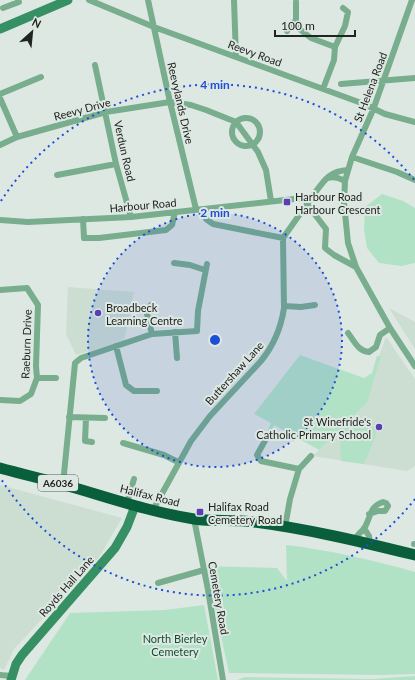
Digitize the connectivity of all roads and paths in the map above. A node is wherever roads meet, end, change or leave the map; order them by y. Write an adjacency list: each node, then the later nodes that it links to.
1 (26, 0): 7 (street)
2 (68, 0): 9 (street)
3 (89, 0): 13 (street, Reevy Road)
4 (148, 0): 13 (street, Reevylands Drive)
5 (234, 0): 17 (street)
6 (412, 0): 21 (street, St Helena Road)
7 (19, 1): 10 (street)
8 (296, 2): 12 (street)
9 (53, 3): 14 (street)
10 (4, 8)
11 (343, 8): 16 (street)
12 (293, 24): 15 (street); 16 (street)
13 (154, 27): 17 (street, Reevy Road); 26 (street, Reevylands Drive)
14 (0, 29)
15 (286, 31)
16 (335, 47): 23 (street)
17 (236, 57): 23 (street, Reevy Road)
18 (95, 65): 28 (street, Verdun Road)
19 (41, 77): 24 (street)
20 (415, 78): 21 (street)
21 (384, 81): 22 (street); 27 (street, St Helena Road)
22 (340, 84)
23 (323, 89): 27 (street, Reevy Road)
24 (0, 94)
25 (0, 98): 31 (street)
26 (170, 102): 28 (street, Reevy Drive); 29 (street); 44 (street, Reevylands Drive)
27 (373, 110): 30 (street, Reevy Road); 34 (street, St Helena Road)
28 (106, 112): 31 (street, Reevy Drive); 35 (street, Verdun Road)
29 (236, 122): 32 (street); 32 (street); 32 (street)
30 (415, 122)
31 (17, 137): 33 (street, Reevy Drive)
32 (252, 144): 42 (street)
33 (0, 145)
34 (352, 157): 36 (street, St Helena Road); 39 (street)
35 (116, 164): 37 (street); 46 (street, Verdun Road)
36 (348, 170): 38 (street); 40 (street, St Helena Road)
37 (57, 175)
38 (326, 179): 40 (street); 41 (street)
39 (415, 180)
40 (345, 181): 51 (street, St Helena Road)
41 (312, 197): 42 (street, Harbour Road); 43 (street)
42 (271, 201): 44 (street, Harbour Road)
43 (307, 204): 49 (street); 51 (street)
44 (199, 209): 45 (street, Harbour Road); 49 (street)
45 (175, 212): 46 (street, Harbour Road); 47 (street)
46 (131, 217): 47 (street, Harbour Road)
47 (84, 219): 48 (street, Harbour Road)
48 (0, 220)
49 (283, 238): 55 (street, Buttershaw Lane)
50 (174, 263): 57 (street)
51 (356, 267): 56 (street, St Helena Road)
52 (0, 290): 63 (street, Raeburn Drive)
53 (151, 305): 59 (street)
54 (315, 305): 55 (street)
55 (284, 306): 74 (street, Buttershaw Lane)
56 (390, 328): 58 (street); 62 (street, St Helena Road)
57 (175, 332): 59 (street); 61 (street)
58 (348, 333)
59 (152, 334): 60 (street)
60 (116, 346): 65 (street); 67 (street)
61 (176, 358)
62 (415, 366)
63 (37, 378): 64 (street); 66 (street, Raeburn Drive)
64 (56, 378)
65 (157, 391)
66 (0, 400)
67 (70, 417): 68 (street); 78 (street)
68 (86, 418): 69 (street); 71 (street)
69 (105, 418)
70 (267, 437): 76 (street)
71 (92, 442)
72 (123, 443): 74 (street)
73 (311, 456): 76 (street)
74 (178, 462): 80 (street, Buttershaw Lane)
75 (0, 468): 78 (highway, Halifax Road / A6036)
76 (299, 469): 83 (street)
77 (134, 479): 79 (street)
78 (63, 484): 79 (highway, Halifax Road / A6036)
79 (131, 504): 80 (highway, Halifax Road / A6036); 91 (street, Royds Hall Lane)
80 (153, 510): 82 (highway, Halifax Road / A6036)
81 (369, 514): 84 (street)
82 (195, 519): 83 (highway, Halifax Road / A6036); 88 (street, Cemetery Road)
83 (285, 527): 85 (highway, Halifax Road / A6036)
84 (364, 528): 85 (street); 86 (street)
85 (355, 540): 86 (highway, Halifax Road / A6036)
86 (370, 544): 87 (highway, Halifax Road / A6036)
87 (415, 555)
88 (204, 570): 89 (street); 92 (street, Cemetery Road)
89 (158, 583)
90 (0, 676): 91 (street)
91 (12, 678)
92 (223, 680)

